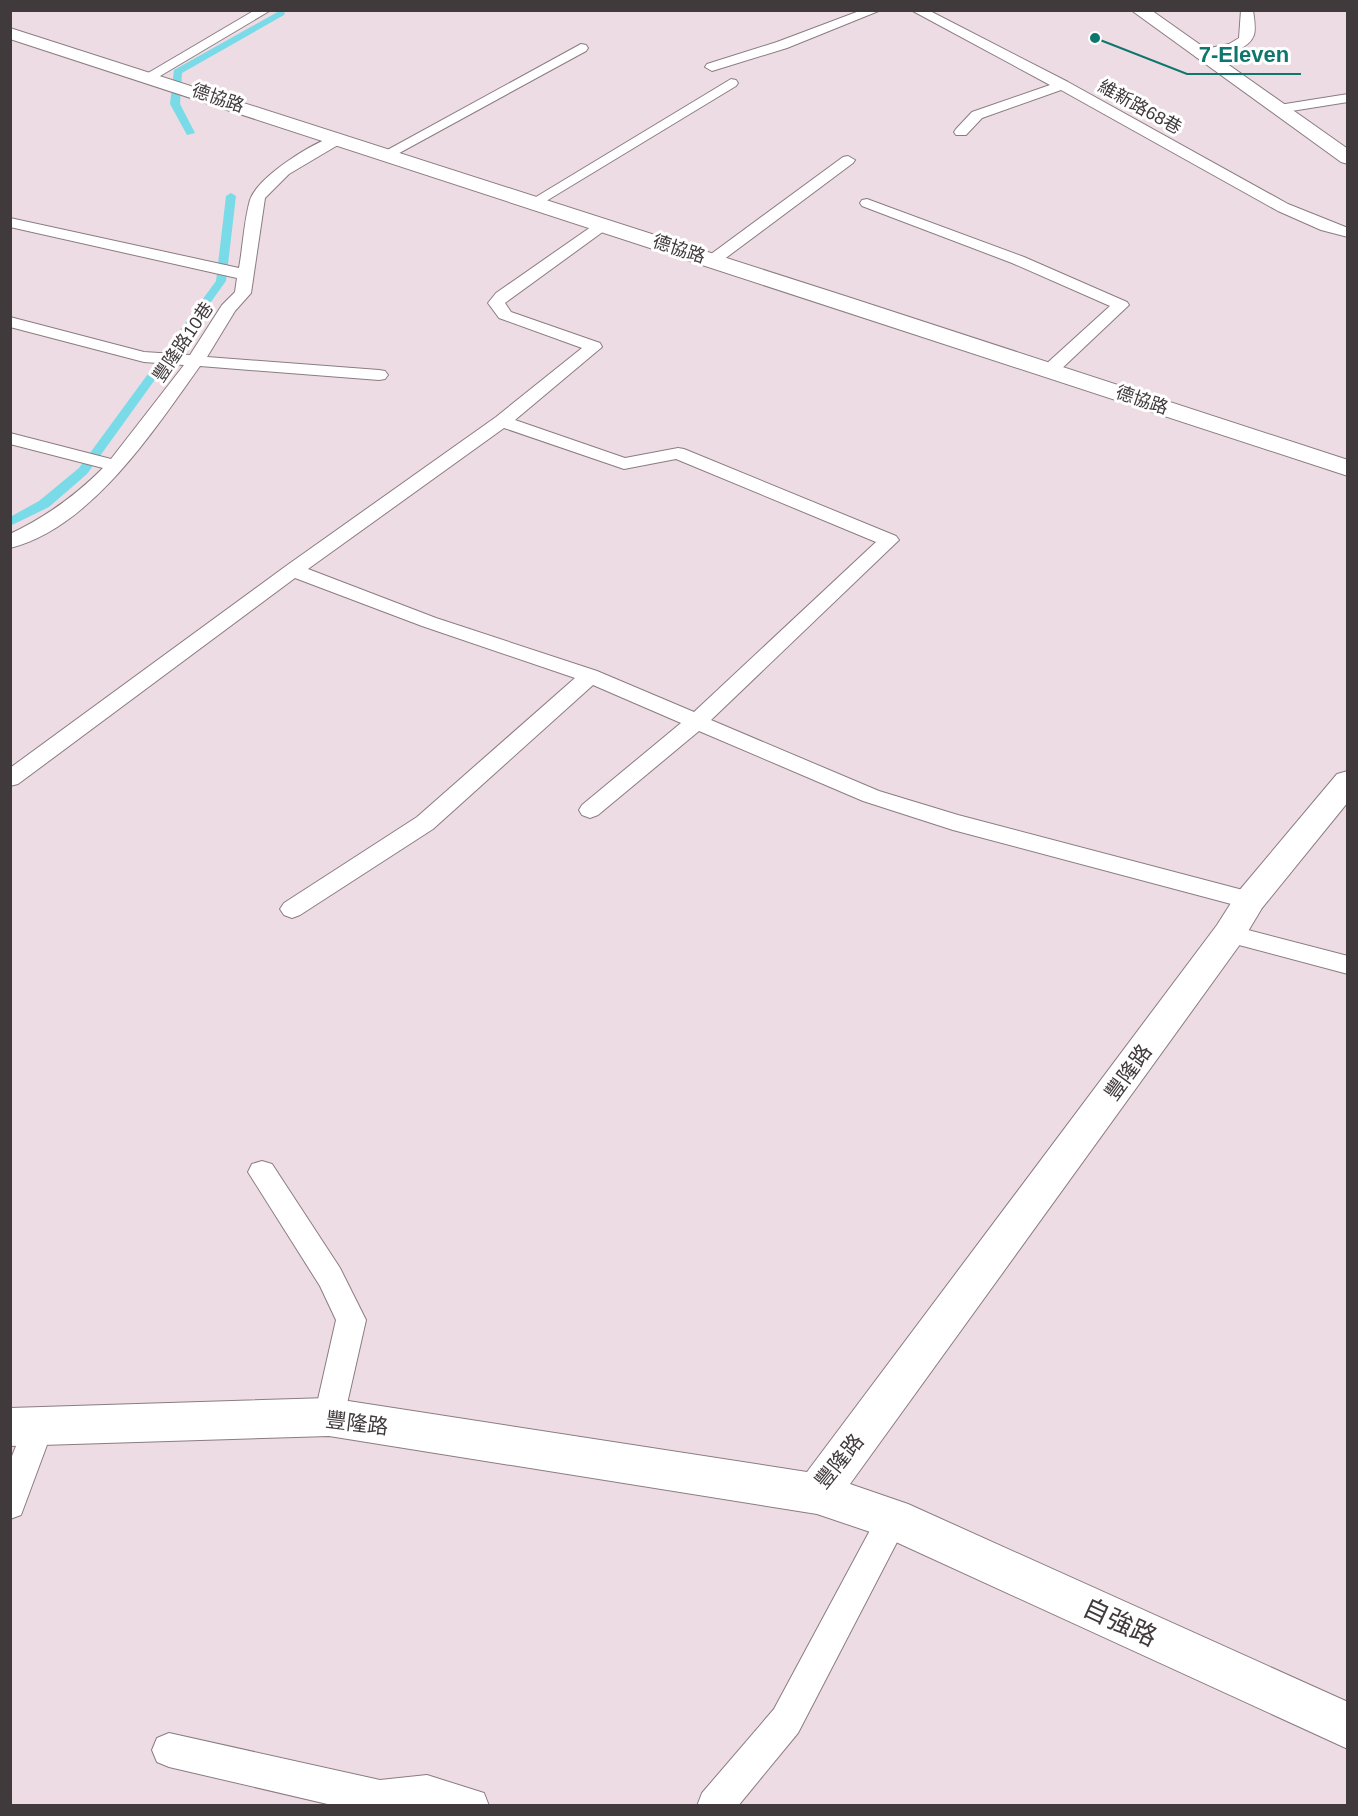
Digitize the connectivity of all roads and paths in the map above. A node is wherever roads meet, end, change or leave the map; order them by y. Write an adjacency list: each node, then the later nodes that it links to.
1 (265, 10): 10 (lane)
2 (875, 10): 9 (lane)
3 (917, 10): 12 (lane, 維新路68巷)
4 (1139, 10): 8 (street)
5 (1247, 10): 8 (lane)
6 (10, 33): 10 (street, 德協路)
7 (581, 48): 17 (lane)
8 (1201, 54): 14 (street)
9 (712, 67)
10 (150, 76): 16 (street, 德協路)
11 (731, 83): 20 (lane)
12 (1063, 85): 15 (lane); 24 (lane, 維新路68巷)
13 (1347, 98): 14 (lane)
14 (1279, 109): 18 (street)
15 (961, 132)
16 (338, 139): 17 (street, 德協路); 26 (lane, 豐隆路10巷)
17 (387, 154): 20 (street, 德協路)
18 (1347, 158)
19 (848, 160): 25 (lane)
20 (533, 203): 23 (street, 德協路)
21 (867, 203): 29 (lane)
22 (10, 222): 26 (lane)
23 (603, 225): 25 (street, 德協路); 31 (lane)
24 (1347, 233)
25 (713, 260): 29 (street, 德協路)
26 (247, 275): 28 (lane, 豐隆路10巷)
27 (10, 322): 28 (lane)
28 (196, 360): 30 (lane); 33 (lane, 豐隆路10巷)
29 (1051, 369): 34 (street, 德協路)
30 (379, 375)
31 (502, 421): 36 (lane); 38 (lane)
32 (10, 438): 33 (lane)
33 (115, 466): 35 (lane, 豐隆路10巷)
34 (1347, 469)
35 (10, 542)
36 (293, 570): 37 (lane); 39 (lane)
37 (590, 676): 38 (lane); 43 (lane)
38 (696, 722): 41 (lane); 42 (lane)
39 (10, 779)
40 (1347, 781): 42 (street, 豐隆路)
41 (590, 810)
42 (1250, 900): 44 (street, 豐隆路)
43 (292, 909)
44 (1229, 934): 45 (lane); 49 (street, 豐隆路)
45 (1347, 965)
46 (262, 1172): 47 (lane)
47 (329, 1417): 48 (street, 豐隆路); 49 (street, 豐隆路)
48 (25, 1427): 50 (lane)
49 (817, 1494): 51 (street, 自強路)
50 (10, 1504)
51 (893, 1518): 52 (street, 自強路); 55 (lane)
52 (1347, 1726)
53 (169, 1750): 54 (lane)
54 (471, 1806)
55 (715, 1806)

